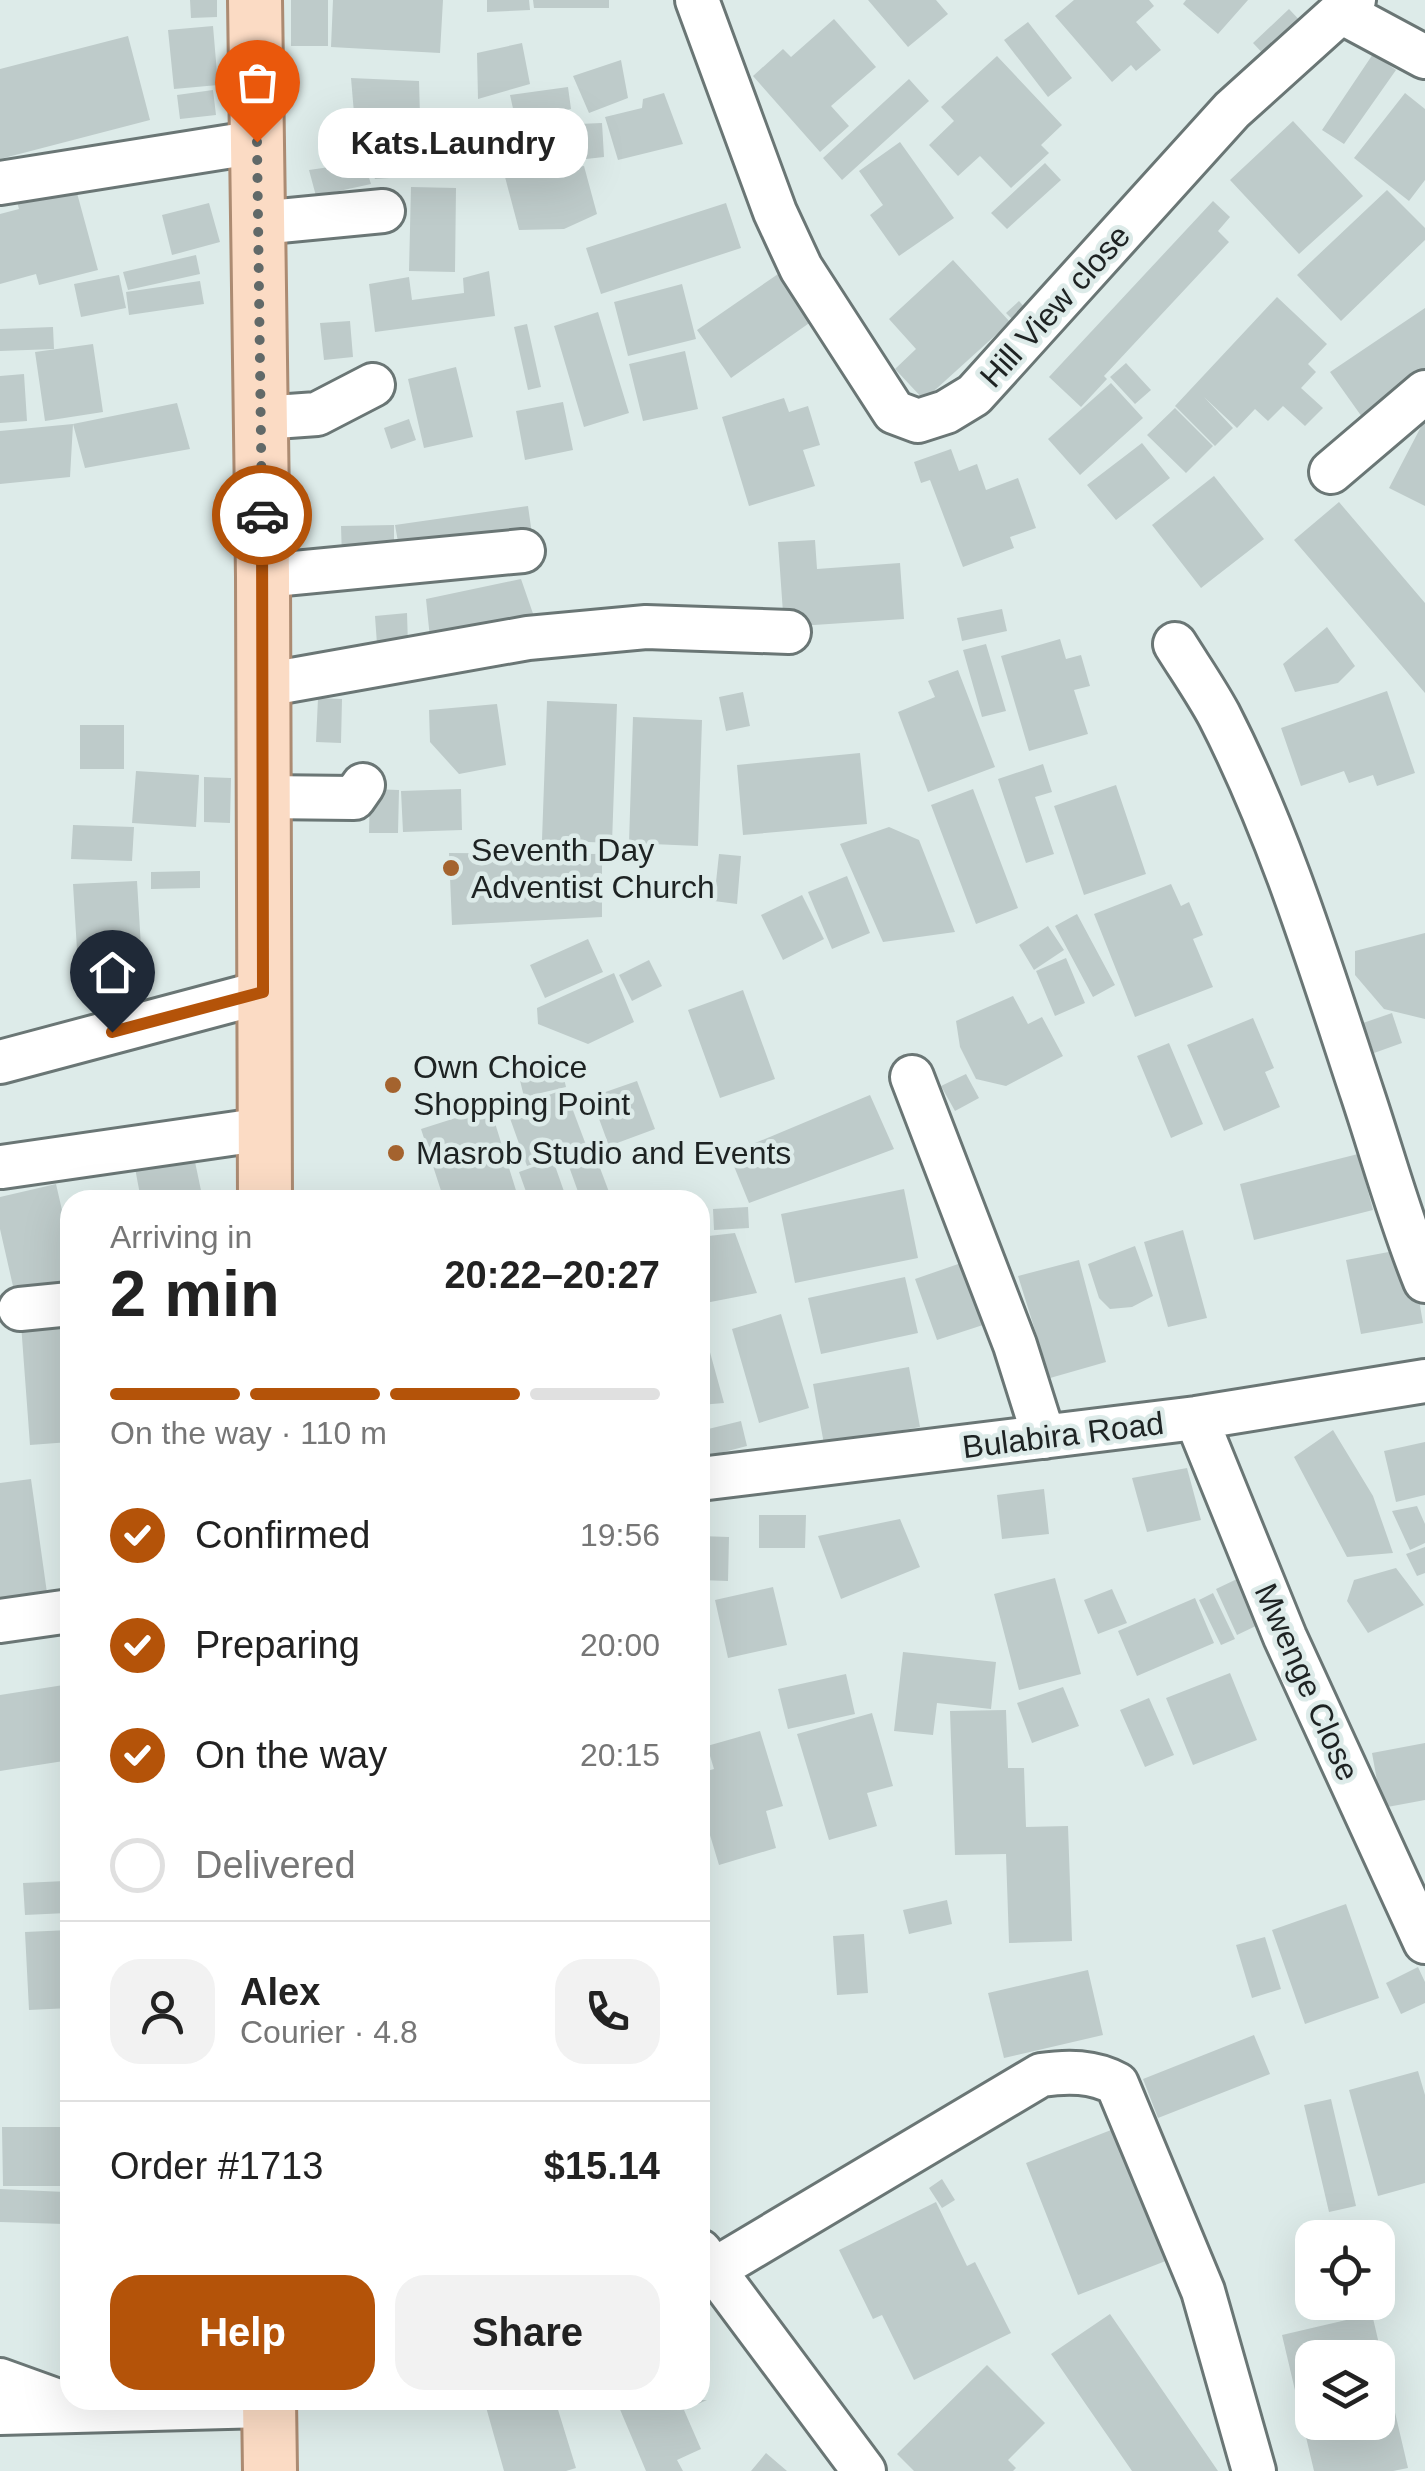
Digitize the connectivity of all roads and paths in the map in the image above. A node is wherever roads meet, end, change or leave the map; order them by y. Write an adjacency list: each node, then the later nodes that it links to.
1 (255, 0): 5 (main road)
2 (696, 0): 3 (street, Hill View close)
3 (1348, 6): 4 (street)
4 (1425, 57)
5 (257, 142): 6 (street); 8 (main road)
6 (0, 182)
7 (383, 211): 8 (street)
8 (259, 223): 11 (main road)
9 (373, 385): 11 (street)
10 (1425, 392): 12 (street)
11 (261, 418): 14 (main road)
12 (1331, 472)
13 (523, 550): 14 (street)
14 (263, 576): 17 (main road)
15 (789, 632): 17 (street)
16 (1175, 644): 26 (street)
17 (264, 685): 19 (main road)
18 (363, 784): 19 (street)
19 (264, 797): 20 (main road)
20 (263, 992): 21 (street); 23 (main road)
21 (0, 1062)
22 (912, 1077): 31 (street)
23 (264, 1129): 24 (street); 25 (main road)
24 (2, 1167)
25 (265, 1190)
26 (1425, 1280)
27 (60, 1305): 28 (street)
28 (20, 1309)
29 (1425, 1381): 30 (street, Bulabira Road)
30 (1196, 1418): 31 (street, Bulabira Road); 35 (street, Mwenge Close)
31 (1044, 1437): 32 (street, Bulabira Road)
32 (710, 1478)
33 (60, 1612): 34 (street)
34 (0, 1621)
35 (1425, 1942)
36 (710, 2258): 45 (street)
37 (710, 2264): 44 (street)
38 (0, 2380): 39 (street)
39 (60, 2402)
40 (60, 2410): 42 (street)
41 (269, 2410): 43 (main road)
42 (0, 2412)
43 (270, 2471)
44 (864, 2471)
45 (1254, 2471)

